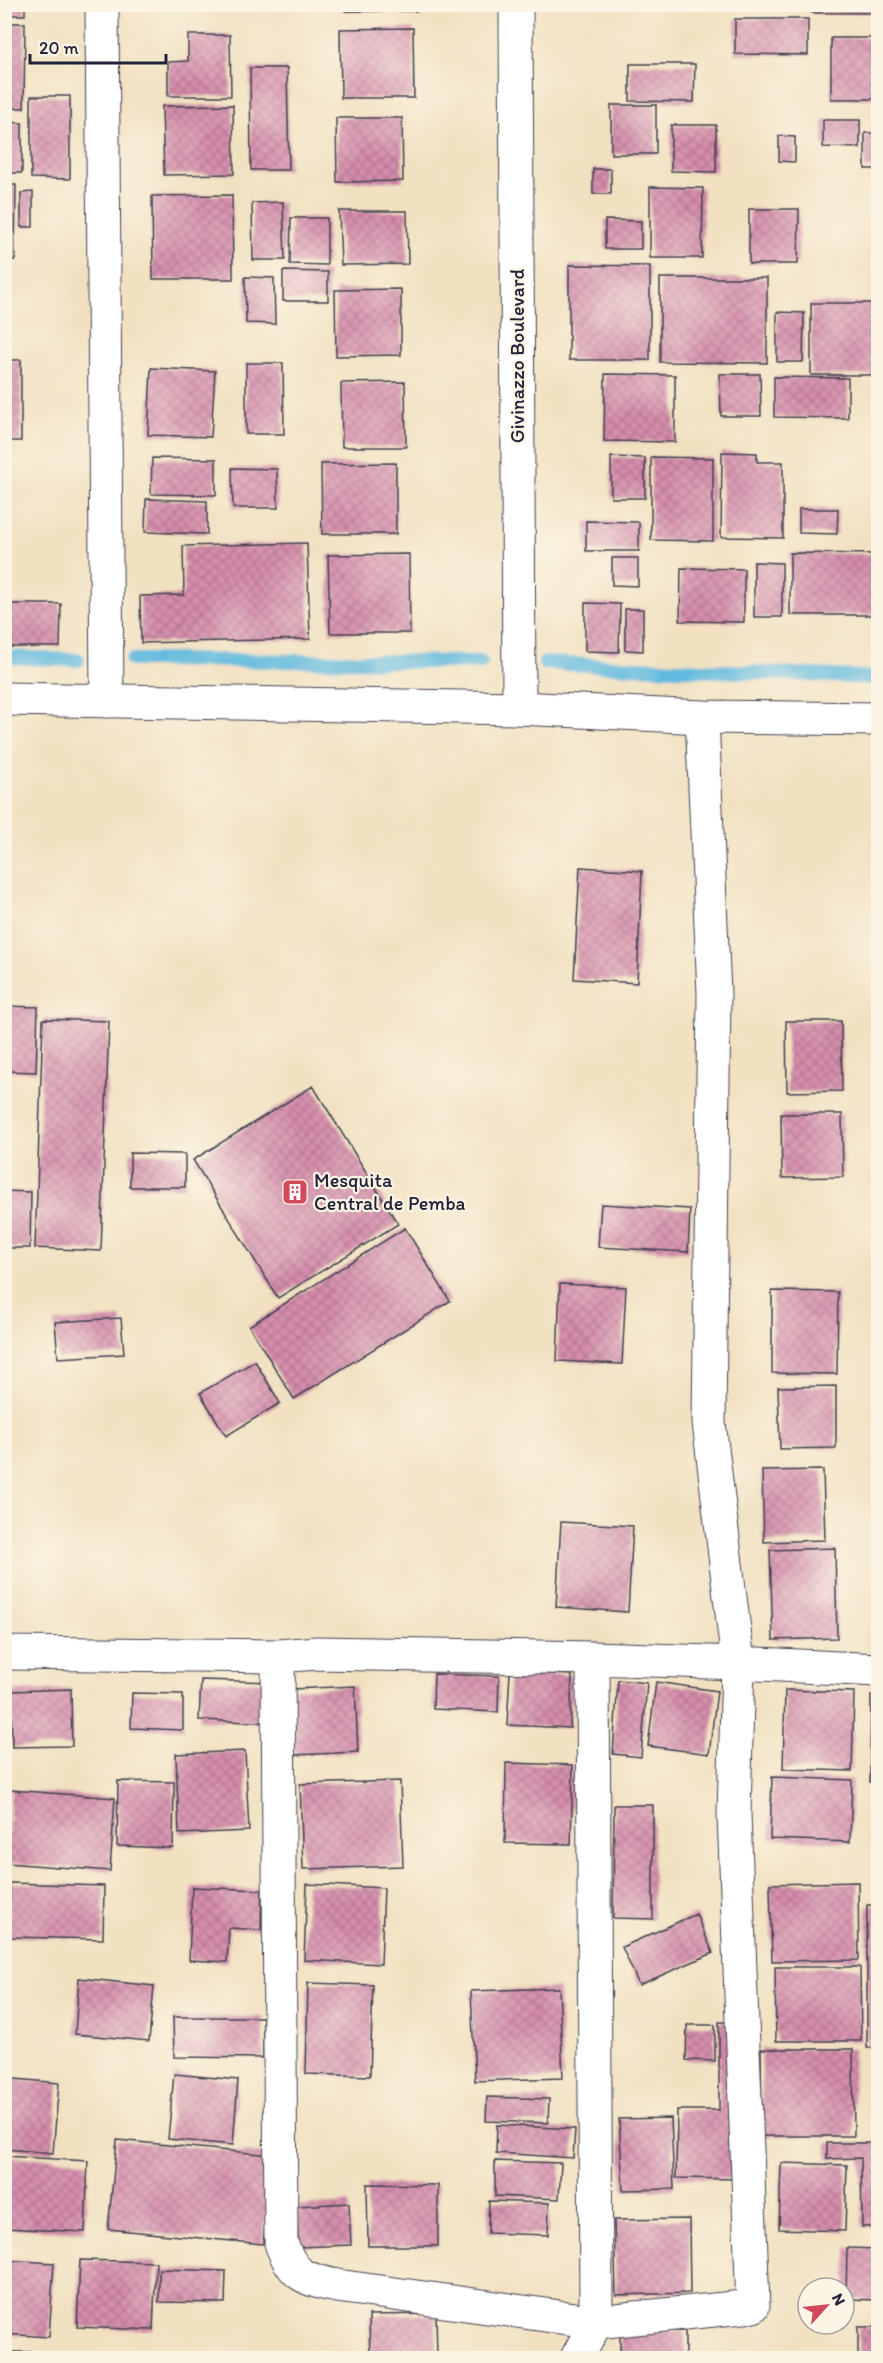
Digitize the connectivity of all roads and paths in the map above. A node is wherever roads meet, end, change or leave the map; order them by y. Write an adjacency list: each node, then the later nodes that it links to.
1 (102, 4): 4 (street)
2 (516, 4): 5 (street, Givinazzo Boulevard)
3 (4, 699): 4 (street)
4 (107, 701): 5 (street)
5 (519, 708): 6 (street)
6 (702, 717): 7 (street); 11 (street)
7 (879, 719)
8 (4, 1653): 9 (street)
9 (278, 1656): 10 (street); 13 (street)
10 (593, 1658): 11 (street); 13 (street)
11 (738, 1663): 12 (street); 13 (street)
12 (879, 1670)
13 (596, 2322): 14 (street)
14 (577, 2358)

